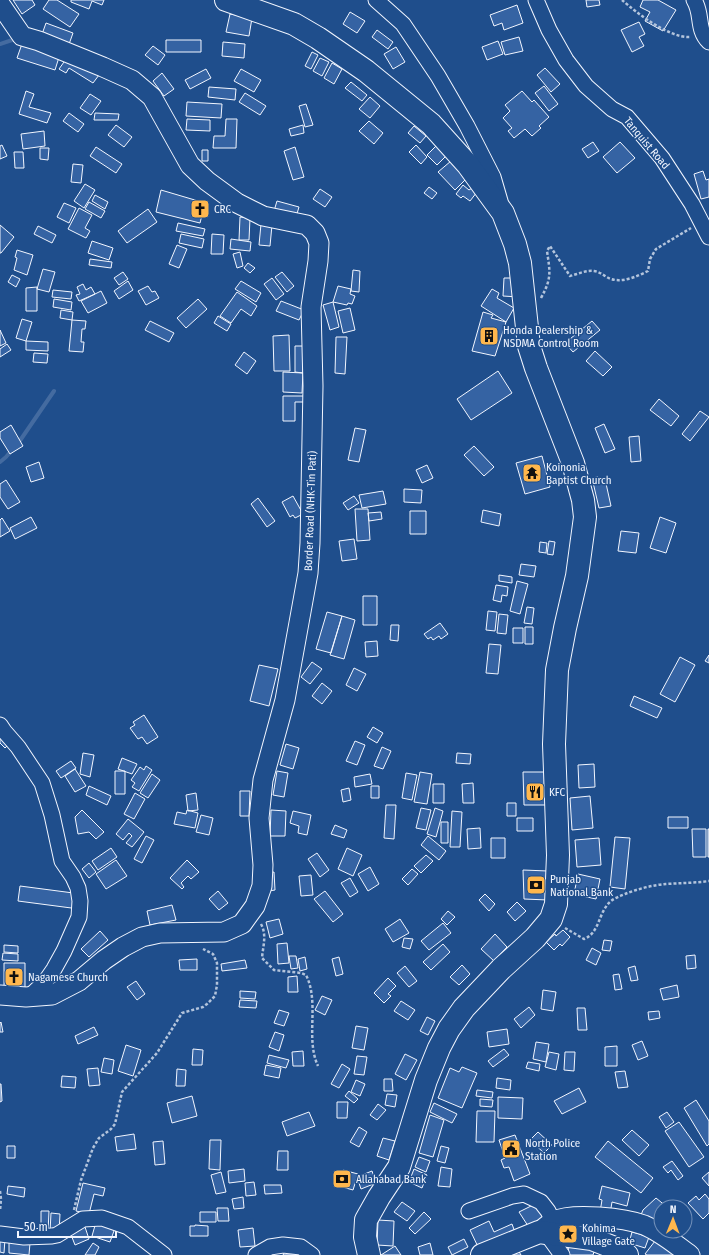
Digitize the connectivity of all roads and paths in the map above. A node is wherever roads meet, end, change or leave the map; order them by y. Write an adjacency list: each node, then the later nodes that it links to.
1 (226, 0): 8 (highway)
2 (376, 0): 8 (street)
3 (536, 0): 9 (street, Tanquist Road)
4 (622, 0): 7 (path)
5 (694, 0): 7 (street)
6 (0, 4): 14 (main road, Border Road (NHK-Tin Pati))
7 (706, 39)
8 (503, 213): 11 (highway)
9 (701, 221): 10 (street, Tanquist Road); 11 (path)
10 (709, 237)
11 (527, 322): 15 (highway)
12 (0, 724): 18 (street)
13 (709, 881): 15 (path)
14 (250, 914): 18 (main road, Border Road (NHK-Tin Pati)); 19 (path)
15 (551, 919): 29 (highway)
16 (198, 946): 23 (path)
17 (0, 995): 18 (main road, Border Road (NHK-Tin Pati))
18 (30, 996)
19 (318, 1066)
20 (0, 1191): 21 (path)
21 (0, 1210)
22 (469, 1211): 24 (street)
23 (75, 1224): 25 (street); 26 (street)
24 (546, 1228): 30 (highway); 31 (street); 32 (highway); 33 (main road)
25 (0, 1234)
26 (164, 1255)
27 (256, 1255): 28 (street)
28 (312, 1255)
29 (369, 1255)
30 (482, 1255)
31 (562, 1255)
32 (627, 1255)
33 (690, 1255)

